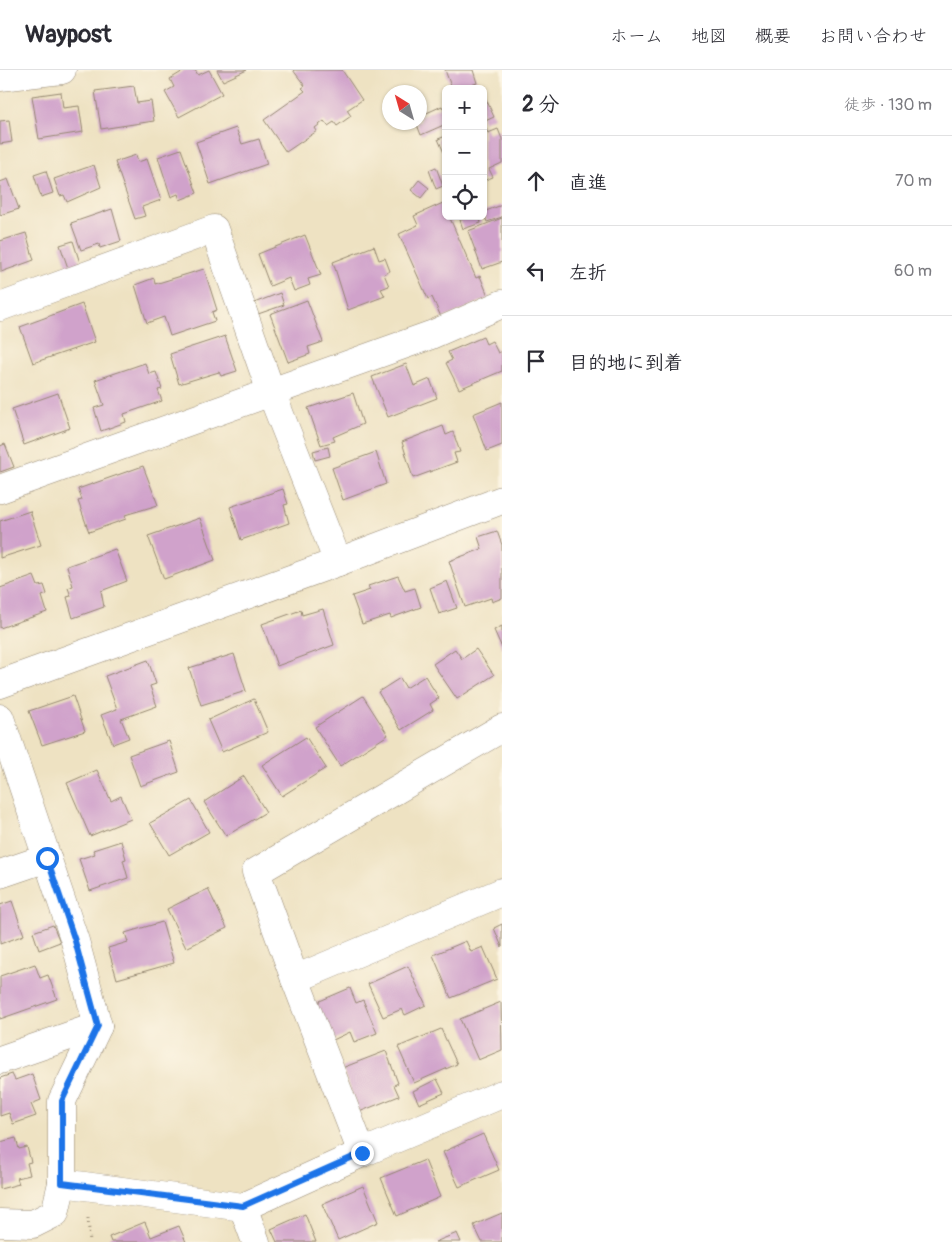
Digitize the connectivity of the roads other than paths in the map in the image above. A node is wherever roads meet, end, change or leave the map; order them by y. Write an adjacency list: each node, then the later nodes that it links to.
1 (62, 70): 2 (street)
2 (0, 77)
3 (502, 304): 5 (street)
4 (0, 307): 5 (street)
5 (271, 392): 6 (street); 8 (street)
6 (0, 489)
7 (502, 500): 8 (street)
8 (338, 562): 9 (street)
9 (0, 684)
10 (0, 718): 12 (street)
11 (502, 728): 15 (street)
12 (47, 858): 13 (street); 16 (street)
13 (0, 874)
14 (502, 892): 15 (street)
15 (295, 979): 19 (street)
16 (98, 1026): 17 (street); 20 (street)
17 (0, 1060)
18 (502, 1094): 19 (street)
19 (362, 1153): 21 (street)
20 (62, 1183): 21 (street); 22 (street)
21 (243, 1206): 23 (street)
22 (0, 1223)
23 (256, 1242)

